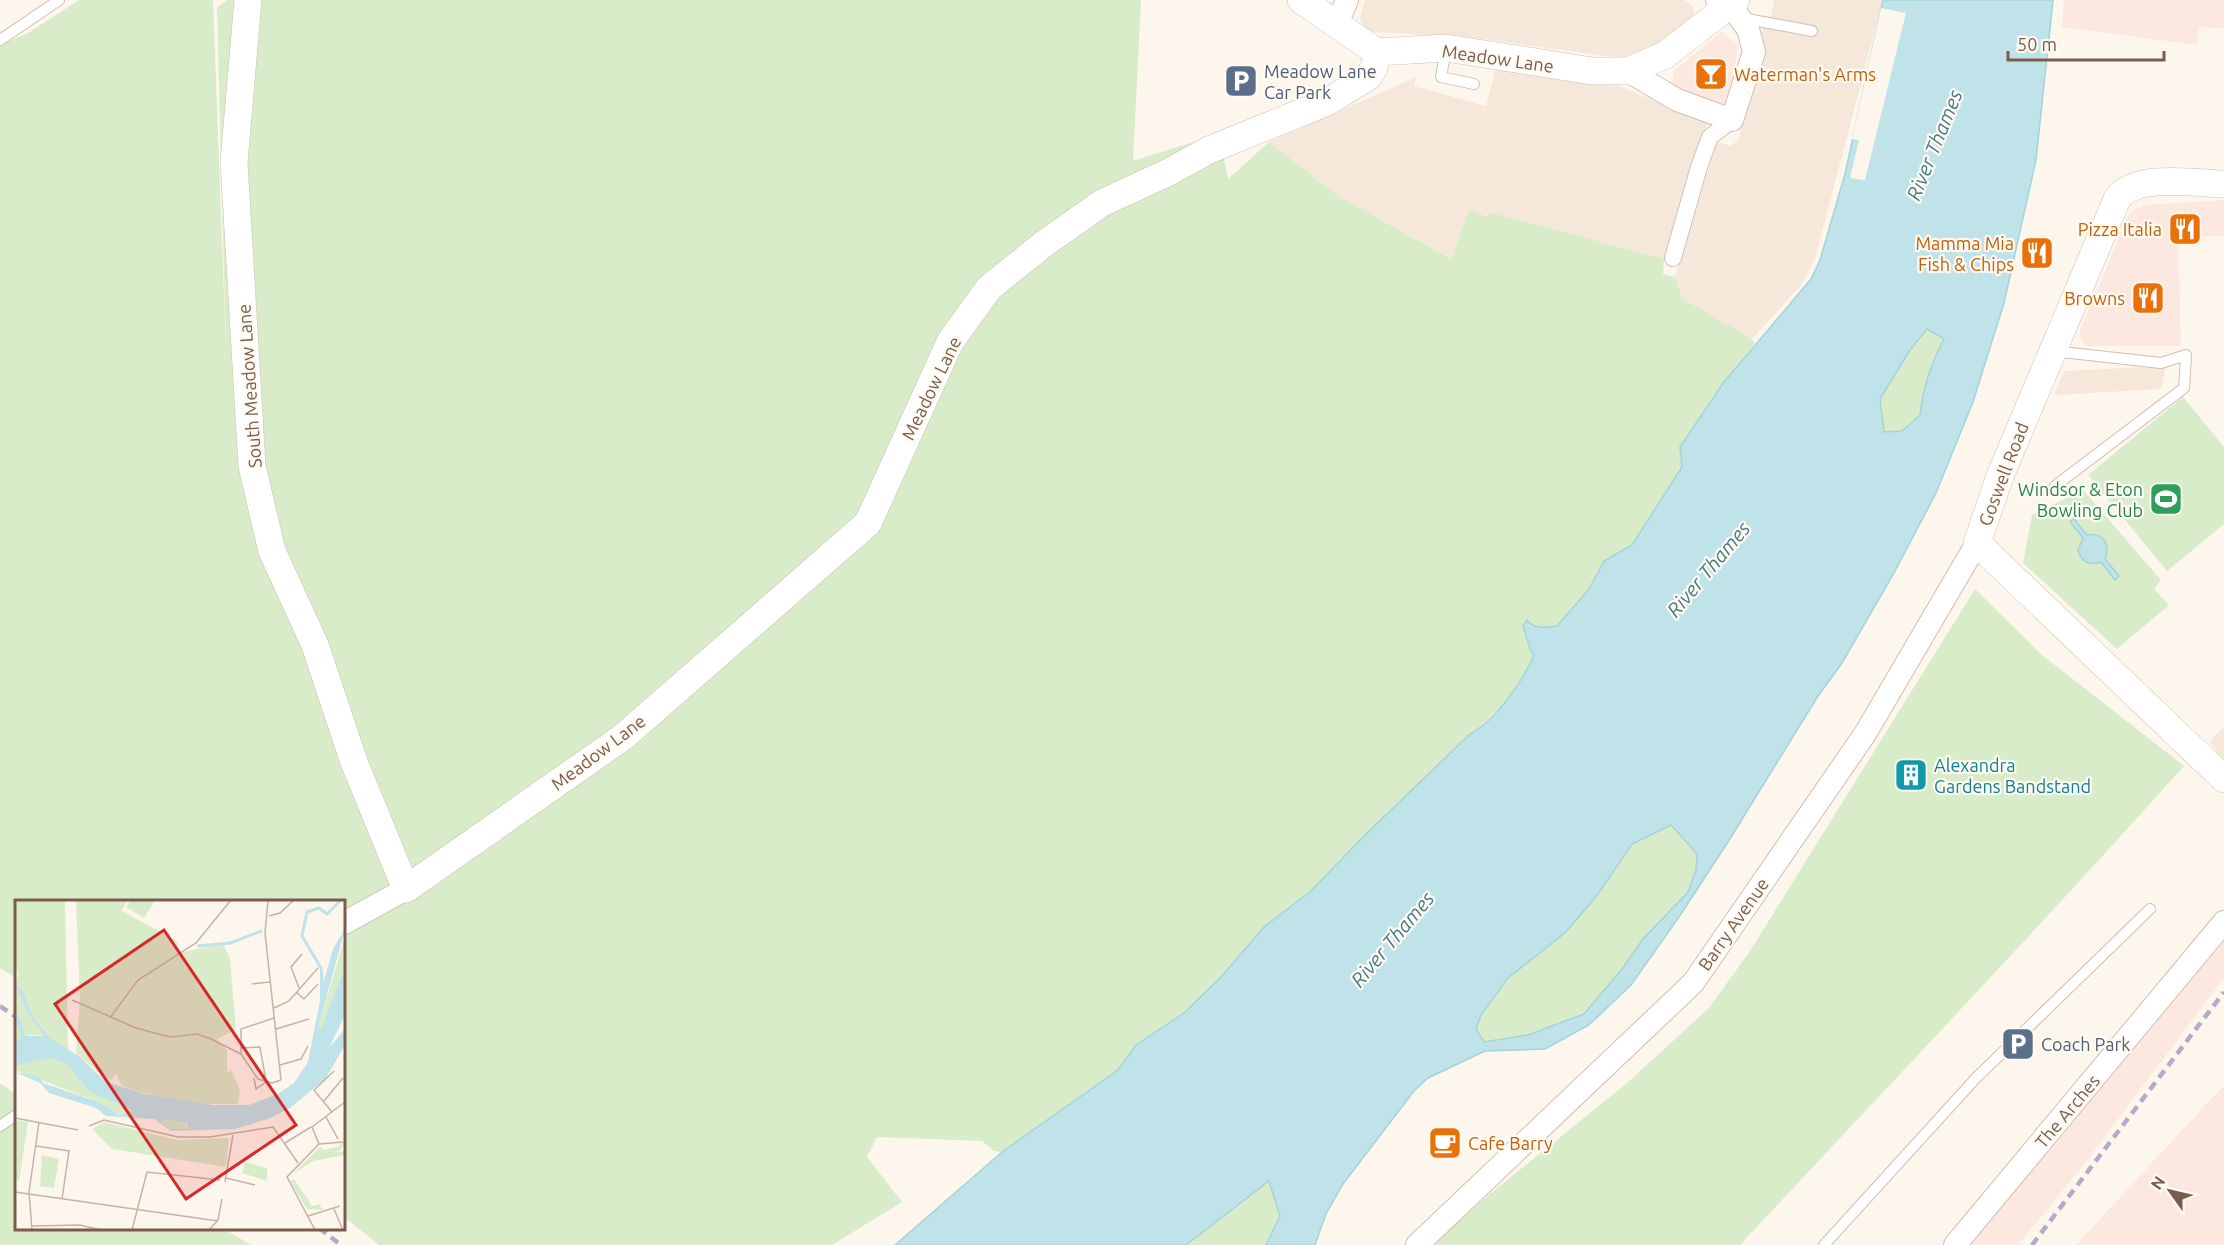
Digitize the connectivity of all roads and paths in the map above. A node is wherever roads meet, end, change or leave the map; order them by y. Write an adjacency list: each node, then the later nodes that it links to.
1 (248, 0): 19 (street, South Meadow Lane)
2 (51, 2): 7 (lane)
3 (1310, 2): 5 (street)
4 (1730, 6): 6 (lane); 10 (street, Meadow Lane); 12 (street)
5 (1341, 12): 9 (street)
6 (1812, 31)
7 (0, 40)
8 (1446, 48): 9 (street, Meadow Lane); 10 (street, Meadow Lane); 11 (lane)
9 (1377, 52): 19 (street, Meadow Lane)
10 (1628, 70): 12 (street)
11 (1474, 84)
12 (1732, 120): 14 (street)
13 (2224, 184): 15 (street, Goswell Road)
14 (1673, 258)
15 (2053, 351): 16 (lane); 17 (street, Goswell Road)
16 (2055, 486)
17 (1977, 543): 18 (street, Goswell Road); 25 (street, Barry Avenue)
18 (2224, 779)
19 (406, 889): 21 (street, Meadow Lane)
20 (2150, 909): 26 (lane)
21 (345, 922)
22 (2224, 922): 27 (street, The Arches)
23 (15, 1116): 24 (lane)
24 (0, 1126)
25 (1417, 1245)
26 (1824, 1245)
27 (1955, 1245)

